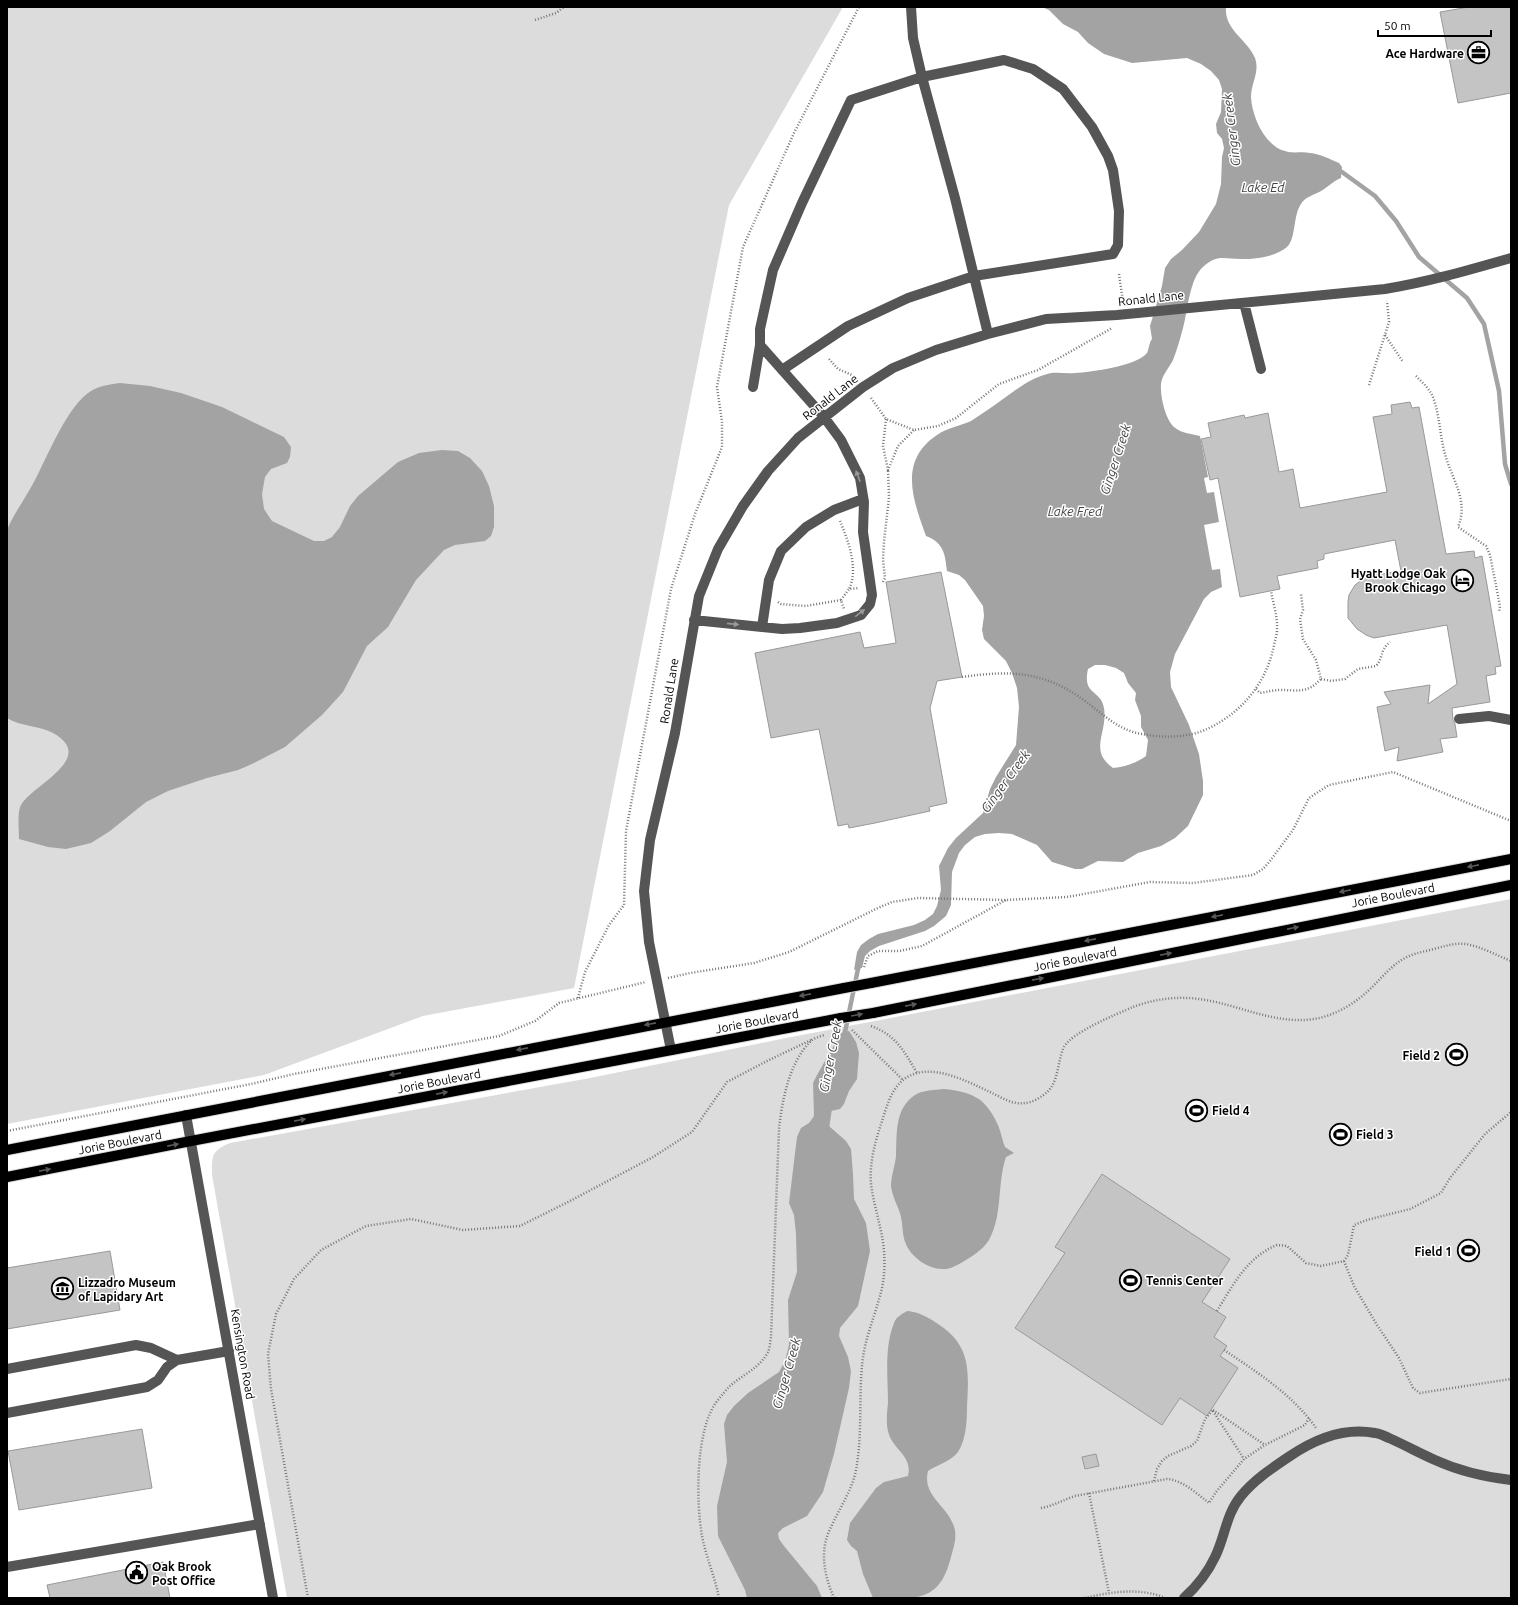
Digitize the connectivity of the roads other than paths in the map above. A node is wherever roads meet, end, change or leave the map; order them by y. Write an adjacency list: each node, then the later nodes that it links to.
1 (911, 7): 2 (street)
2 (922, 77): 4 (street); 4 (street); 7 (street)
3 (1511, 258): 5 (street, Ronald Lane)
4 (974, 276): 6 (street); 9 (street)
5 (1244, 302): 6 (street, Ronald Lane); 8 (street)
6 (988, 334): 11 (street, Ronald Lane)
7 (760, 345): 9 (street); 10 (street)
8 (1261, 369)
9 (782, 370): 11 (street)
10 (753, 387)
11 (824, 417): 12 (street, one-way to 11); 13 (street, Ronald Lane)
12 (863, 499): 14 (street); 14 (street, one-way to 12)
13 (694, 620): 14 (street, one-way to 14); 21 (street, Ronald Lane)
14 (762, 627)
15 (1459, 719): 16 (street)
16 (1511, 720)
17 (1511, 856): 19 (main road)
18 (1511, 859): 19 (main road, Jorie Boulevard)
19 (1500, 861): 21 (main road, Jorie Boulevard, one-way to 21, bridge)
20 (1511, 885): 22 (main road, Jorie Boulevard, one-way to 20, bridge)
21 (666, 1021): 22 (street, Ronald Lane); 23 (main road, Jorie Boulevard, one-way to 23)
22 (671, 1050): 24 (main road, Jorie Boulevard, one-way to 22)
23 (186, 1114): 24 (street, Kensington Road); 25 (main road, Jorie Boulevard)
24 (191, 1141): 26 (main road, Jorie Boulevard, one-way to 24); 27 (street, Kensington Road)
25 (7, 1150)
26 (7, 1177)
27 (229, 1351): 28 (street); 32 (street, Kensington Road)
28 (177, 1360): 29 (street); 30 (street)
29 (7, 1369)
30 (7, 1413)
31 (1511, 1480): 35 (street)
32 (260, 1524): 33 (street); 34 (street, Kensington Road)
33 (7, 1567)
34 (273, 1598)
35 (1184, 1598)

